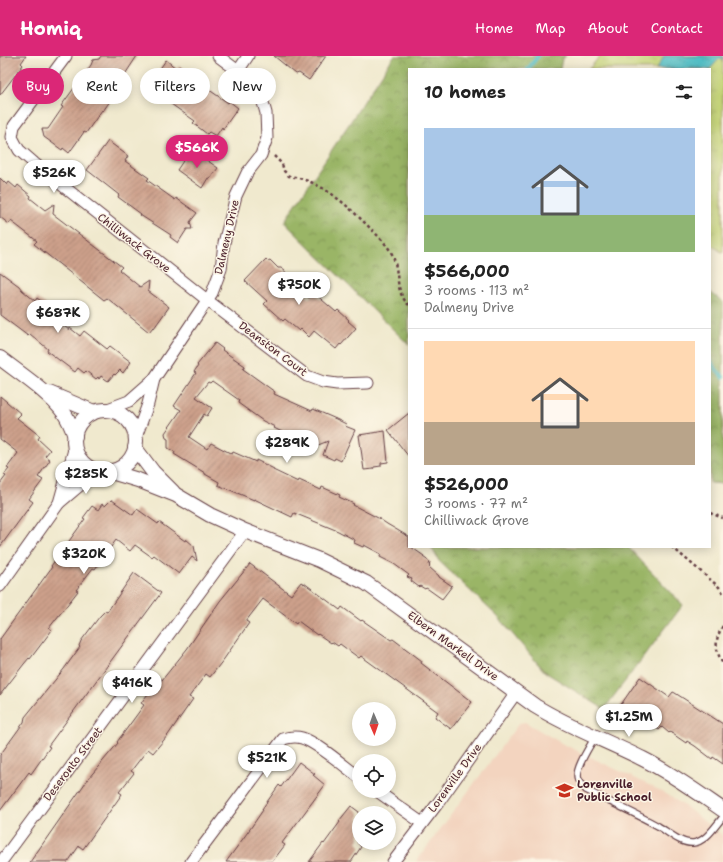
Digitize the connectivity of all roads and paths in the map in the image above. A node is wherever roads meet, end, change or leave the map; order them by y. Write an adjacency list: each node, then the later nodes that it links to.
1 (66, 56): 8 (street, Chilliwack Grove)
2 (218, 56): 4 (street, Dalmeny Drive)
3 (248, 56): 5 (street)
4 (234, 68)
5 (240, 68)
6 (263, 104): 8 (street, Dalmeny Drive)
7 (274, 156): 9 (path)
8 (207, 300): 11 (street, Dalmeny Drive); 12 (street, Deanston Court)
9 (408, 304)
10 (0, 358): 13 (street)
11 (154, 379): 14 (street, Dalmeny Drive); 16 (street, Dalmeny Drive)
12 (368, 383)
13 (41, 390): 14 (street); 15 (street)
14 (100, 411): 15 (street); 16 (street)
15 (75, 441): 17 (street); 19 (street)
16 (136, 442): 17 (street); 18 (street, Elbern Markell Drive)
17 (103, 471): 18 (street, Elbern Markell Drive); 19 (street)
18 (176, 495): 22 (street, Elbern Markell Drive)
19 (60, 503): 24 (street)
20 (711, 513): 21 (path)
21 (723, 518)
22 (245, 531): 28 (street, Elbern Markell Drive); 35 (street, Deseronto Street)
23 (673, 548): 25 (path)
24 (0, 586)
25 (723, 593)
26 (723, 626): 27 (path)
27 (723, 664)
28 (516, 693): 29 (street, Elbern Markell Drive); 34 (street, Lorenville Drive)
29 (595, 737): 32 (street, Elbern Markell Drive); 33 (lane)
30 (352, 773): 36 (street)
31 (387, 798): 34 (street)
32 (723, 810)
33 (723, 818)
34 (422, 824): 37 (street, Lorenville Drive)
35 (1, 862)
36 (191, 862)
37 (393, 862)

